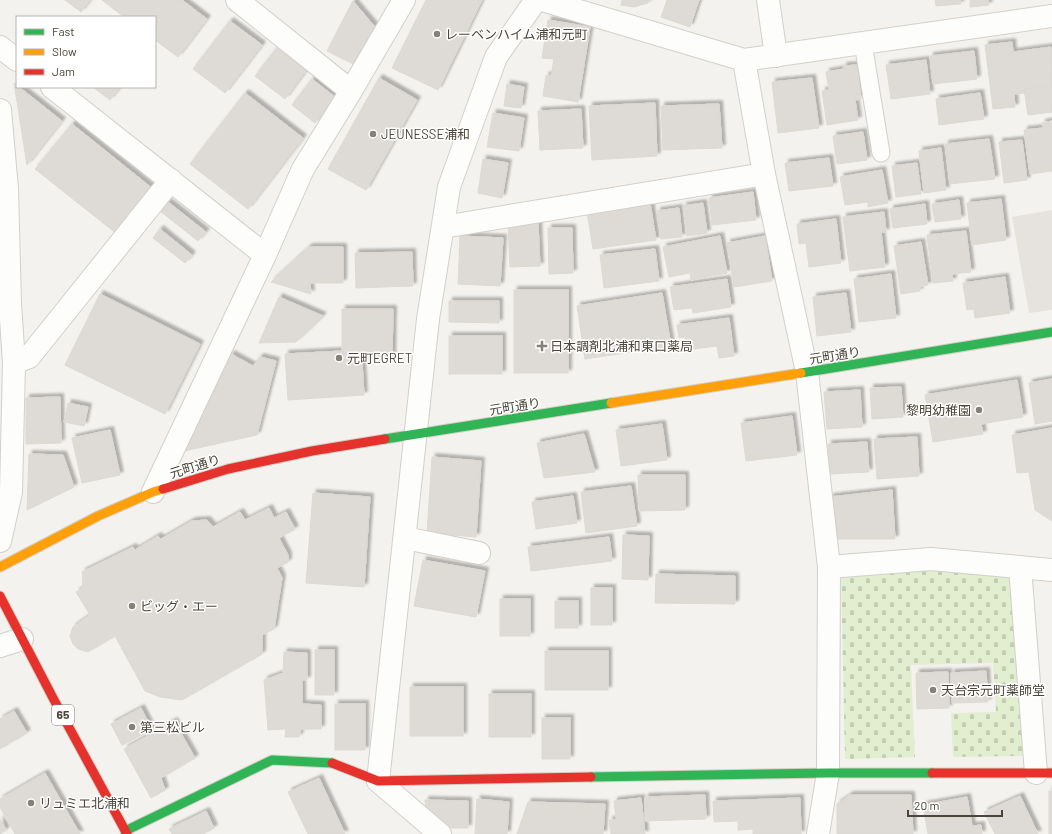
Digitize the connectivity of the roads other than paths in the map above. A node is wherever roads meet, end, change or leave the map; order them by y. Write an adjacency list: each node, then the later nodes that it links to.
1 (237, 0): 13 (street)
2 (404, 0): 13 (street)
3 (536, 0): 18 (street)
4 (542, 0): 11 (street)
5 (768, 0): 9 (street)
6 (1052, 16): 7 (street)
7 (863, 43): 9 (street); 15 (lane)
8 (0, 46): 10 (street)
9 (776, 56): 11 (street)
10 (16, 59)
11 (744, 60): 16 (street)
12 (53, 88): 17 (street)
13 (351, 91): 19 (street)
14 (0, 110): 21 (street)
15 (881, 153)
16 (764, 174): 18 (street); 22 (street)
17 (171, 180): 19 (street); 21 (street)
18 (443, 227): 23 (street)
19 (265, 255): 24 (street)
20 (1052, 332): 22 (street, 元町通り)
21 (14, 363): 26 (street)
22 (807, 372): 23 (street, 元町通り); 28 (street)
23 (415, 434): 24 (street, 元町通り); 25 (street)
24 (153, 492): 29 (street, 元町通り)
25 (405, 538): 27 (street); 37 (street)
26 (0, 542)
27 (479, 553)
28 (829, 566): 30 (street); 35 (street)
29 (0, 567)
30 (1020, 567): 31 (street); 36 (street)
31 (1052, 570)
32 (0, 596): 33 (street, 65)
33 (22, 638): 34 (street); 38 (street, 65)
34 (0, 646)
35 (828, 773): 36 (street); 37 (street); 40 (street)
36 (1044, 773)
37 (378, 781): 38 (street); 39 (street)
38 (126, 832)
39 (440, 834)
40 (818, 834)

